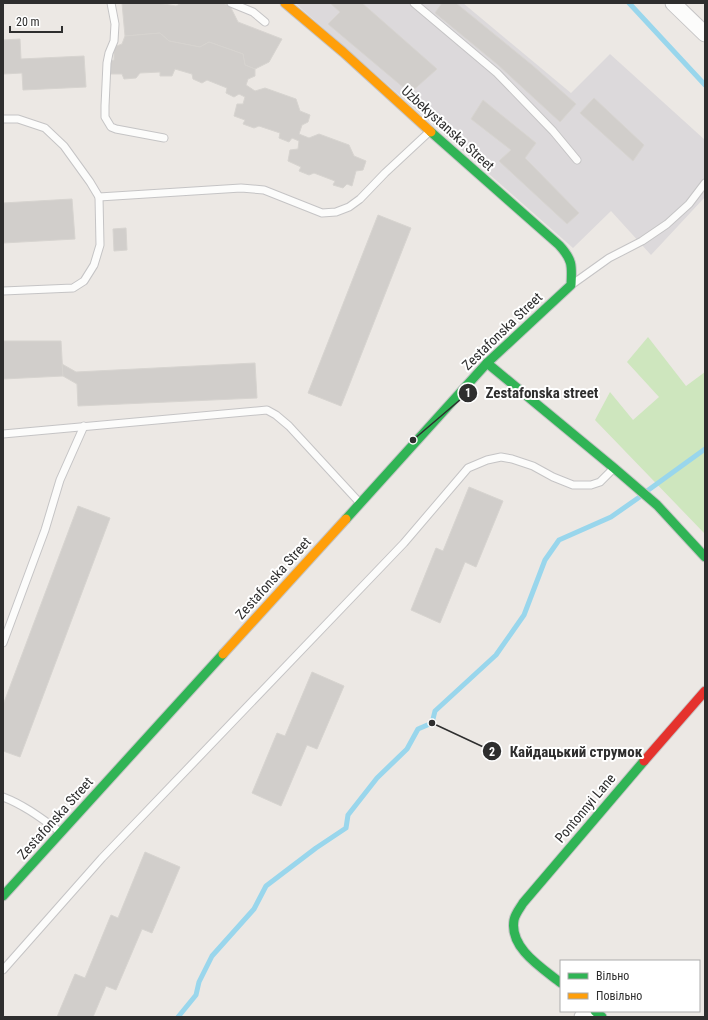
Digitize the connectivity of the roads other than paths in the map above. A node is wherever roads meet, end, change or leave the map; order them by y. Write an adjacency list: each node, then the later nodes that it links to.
1 (111, 3): 10 (lane)
2 (231, 3): 6 (lane)
3 (285, 3): 9 (street, Uzbekystanska Street)
4 (414, 3): 11 (lane)
5 (673, 3): 7 (street)
6 (265, 22)
7 (705, 34)
8 (3, 119): 13 (lane)
9 (429, 131): 13 (lane); 14 (street, Uzbekystanska Street)
10 (164, 138)
11 (577, 160)
12 (705, 183): 14 (lane)
13 (99, 197): 15 (lane)
14 (571, 285): 16 (street, Zestafonska Street)
15 (3, 291)
16 (487, 363): 19 (street); 20 (street, Zestafonska Street)
17 (84, 426): 18 (lane); 20 (lane); 22 (lane)
18 (3, 434)
19 (614, 468): 21 (street); 27 (lane)
20 (360, 503): 25 (street, Zestafonska Street)
21 (705, 556)
22 (3, 643)
23 (705, 691): 28 (street, Pontonnyi Lane)
24 (3, 797): 25 (lane)
25 (60, 832): 26 (street, Zestafonska Street)
26 (3, 896)
27 (3, 970)
28 (560, 982)

